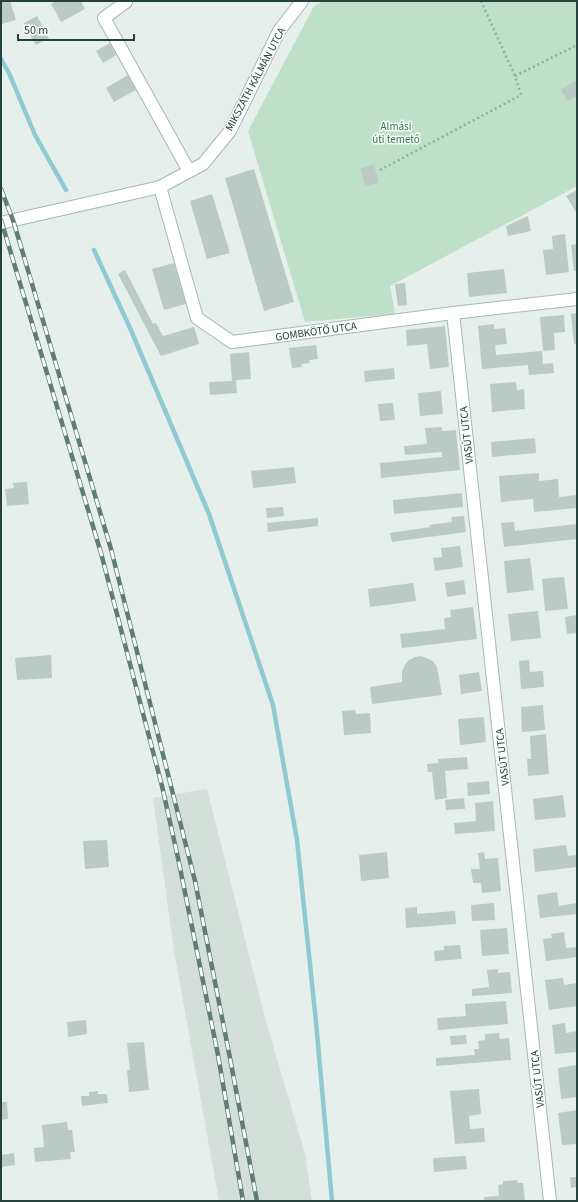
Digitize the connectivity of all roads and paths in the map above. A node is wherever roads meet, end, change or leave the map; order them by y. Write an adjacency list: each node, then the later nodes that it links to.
1 (302, 1): 7 (street, MIKSZÁTH KÁLMÁN UTCA)
2 (481, 1): 5 (path)
3 (126, 2): 7 (street)
4 (577, 45): 5 (path)
5 (515, 76): 6 (path)
6 (380, 170)
7 (189, 171): 8 (street, MIKSZÁTH KÁLMÁN UTCA)
8 (160, 187): 9 (street, MIKSZÁTH KÁLMÁN UTCA); 11 (street, GOMBKÖTŐ UTCA)
9 (2, 223)
10 (577, 299): 11 (street, GOMBKÖTŐ UTCA)
11 (453, 313): 12 (street, VASÚT UTCA)
12 (550, 1201)

